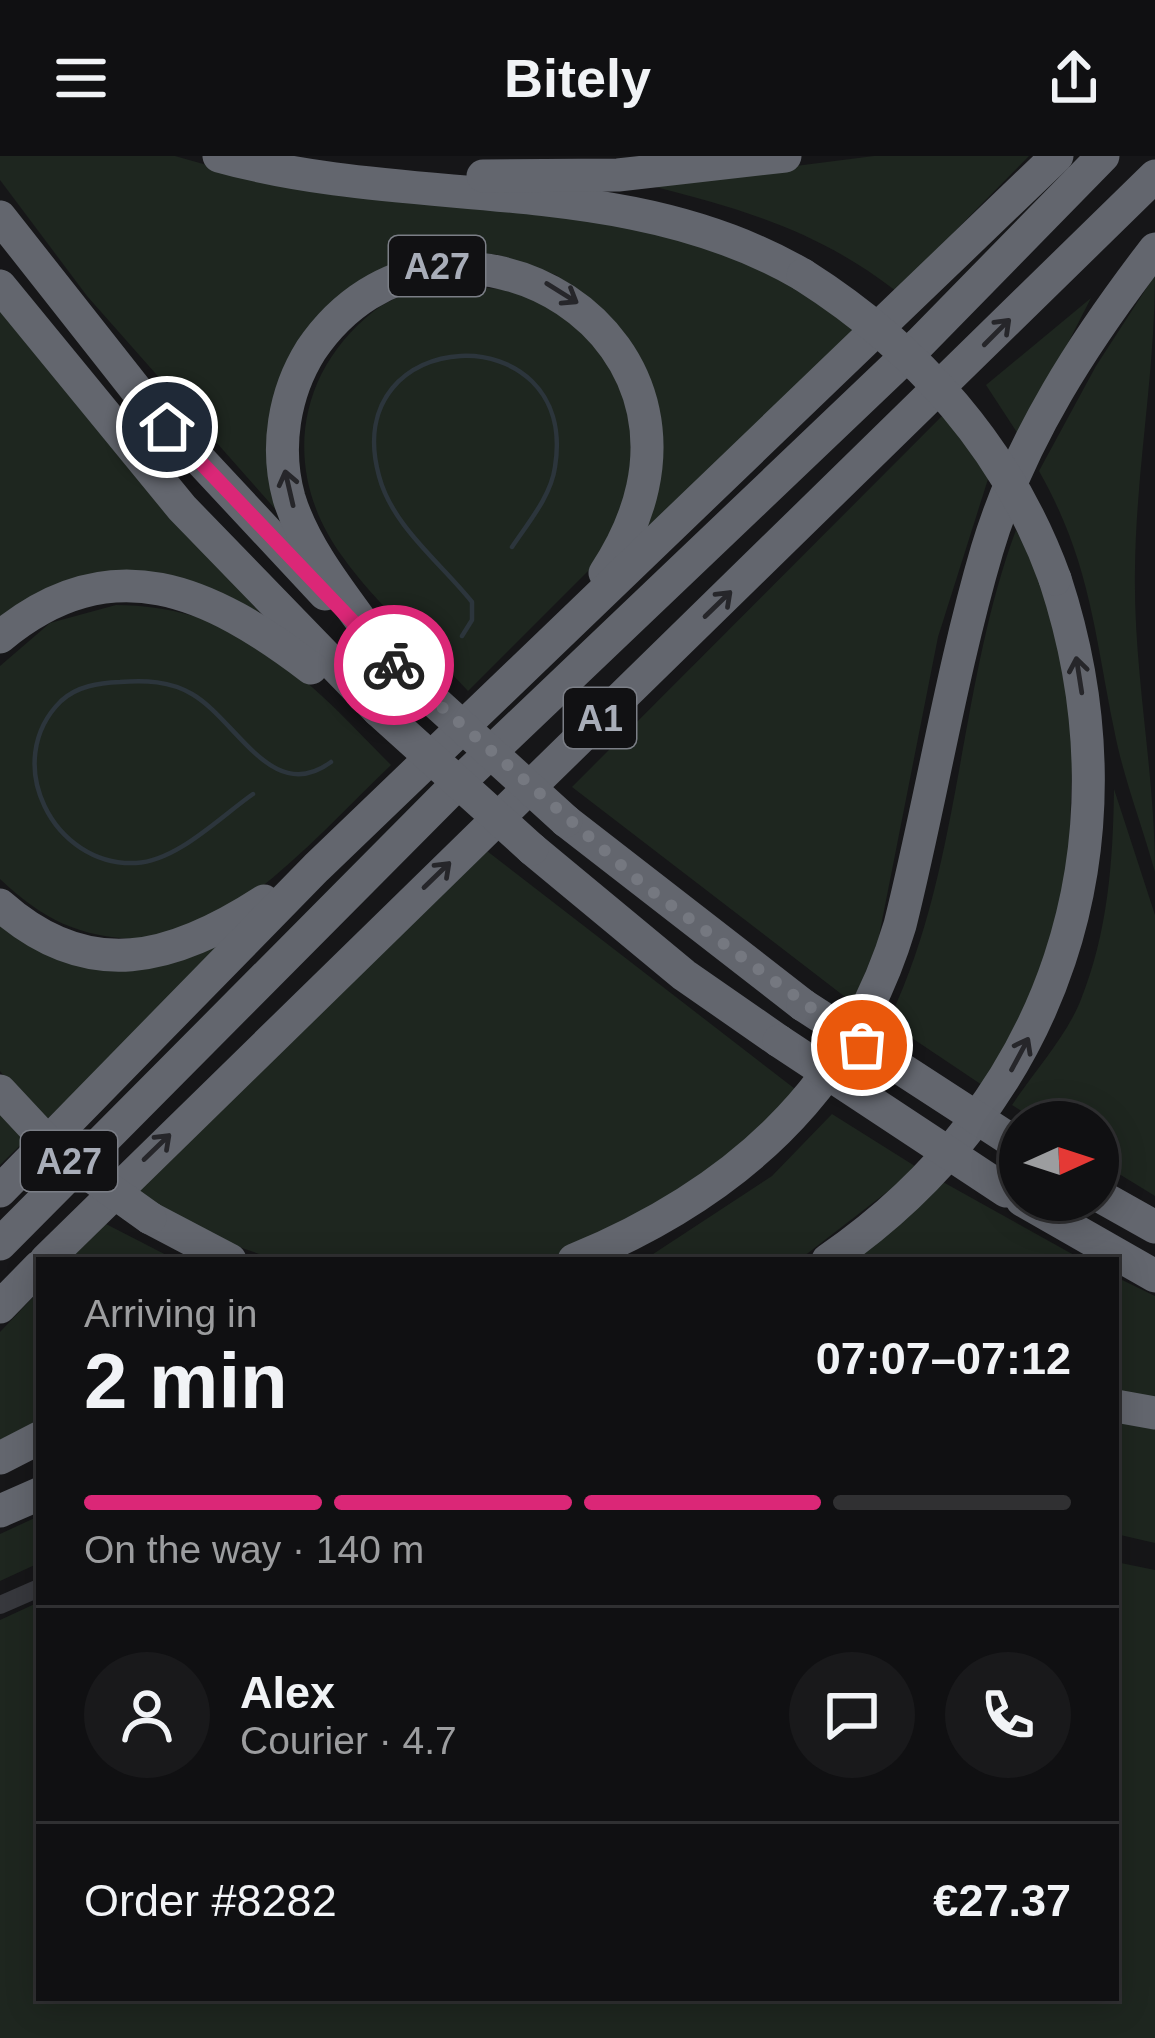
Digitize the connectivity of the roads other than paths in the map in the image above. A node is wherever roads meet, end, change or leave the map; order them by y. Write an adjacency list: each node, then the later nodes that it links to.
1 (785, 156): 4 (highway)
2 (1057, 156): 9 (highway, A1)
3 (1103, 156): 14 (highway, A1)
4 (222, 157): 30 (highway, one-way to 4, bridge)
5 (1155, 176): 26 (highway, A1, one-way to 5)
6 (0, 217): 11 (highway, A27)
7 (1155, 249): 13 (highway)
8 (0, 286): 12 (highway)
9 (578, 615): 11 (highway, A27, one-way to 9); 15 (highway, A1)
10 (0, 637): 12 (highway)
11 (389, 660): 19 (highway, A27, bridge)
12 (361, 699): 20 (highway, bridge)
13 (941, 752): 28 (highway); 29 (highway)
14 (448, 794): 18 (highway, A1); 25 (highway, A1)
15 (316, 868): 16 (highway, A1); 18 (highway, A1)
16 (0, 905)
17 (0, 1091): 27 (highway, A27, bridge)
18 (66, 1124): 21 (highway, A1)
19 (999, 1132)
20 (999, 1185)
21 (0, 1191)
22 (1119, 1207): 24 (highway)
23 (1059, 1221): 32 (highway)
24 (1155, 1227)
25 (0, 1244)
26 (49, 1257)
27 (224, 1257)
28 (581, 1257)
29 (624, 1257)
30 (832, 1257)
31 (36, 1270): 33 (highway)
32 (1155, 1276)
33 (0, 1307)
34 (1119, 1407): 35 (highway)
35 (1155, 1413)
36 (36, 1440): 37 (highway)
37 (0, 1459)
38 (36, 1494): 39 (highway)
39 (0, 1511)
40 (36, 1589): 41 (street)
41 (0, 1605)

